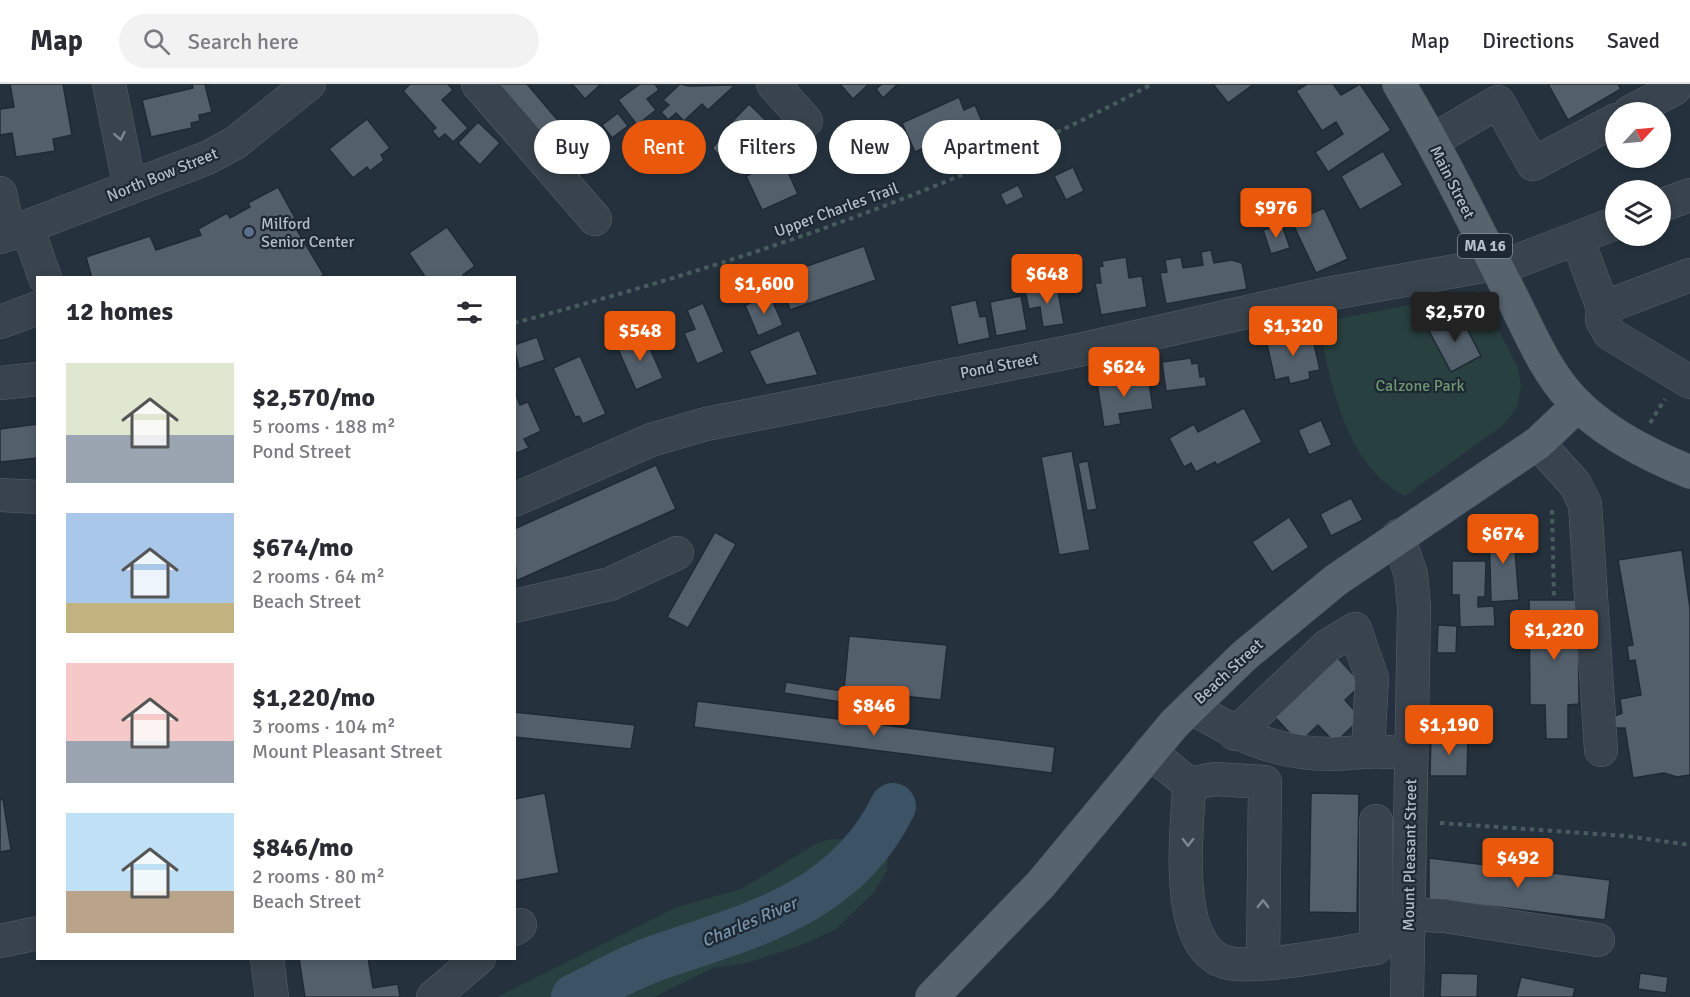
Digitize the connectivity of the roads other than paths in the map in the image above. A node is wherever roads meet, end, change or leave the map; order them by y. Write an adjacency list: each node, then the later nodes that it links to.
1 (109, 84): 12 (street, one-way to 12)
2 (309, 84): 12 (street, North Bow Street)
3 (478, 84): 16 (street)
4 (773, 84): 9 (street)
5 (1399, 84): 11 (main road, Main Street / MA 16)
6 (1672, 84): 8 (street)
7 (1493, 93): 10 (street); 11 (street)
8 (1649, 102)
9 (805, 120)
10 (1605, 126)
11 (1432, 141): 20 (main road, Main Street / MA 16)
12 (130, 188): 18 (street, North Bow Street)
13 (0, 193): 18 (street)
14 (1690, 195): 15 (street)
15 (1671, 202)
16 (595, 219)
17 (1605, 227): 19 (street, Pond Street)
18 (12, 233): 22 (street)
19 (1577, 238): 20 (street, Pond Street); 23 (street)
20 (1496, 266): 29 (main road, Main Street / MA 16); 34 (street, Pond Street)
21 (1690, 275): 23 (street)
22 (44, 276)
23 (1603, 308): 26 (street)
24 (36, 309): 25 (street)
25 (0, 321)
26 (1682, 369)
27 (36, 380): 28 (street)
28 (0, 383)
29 (1578, 405): 30 (main road, Beach Street); 31 (main road, MA 16)
30 (1538, 443): 35 (main road, Beach Street); 41 (street)
31 (1690, 472)
32 (0, 495): 33 (street)
33 (36, 497)
34 (516, 499)
35 (1398, 536): 38 (main road, Beach Street); 43 (street, Mount Pleasant Street)
36 (677, 553): 37 (street)
37 (516, 606)
38 (1191, 707): 39 (street); 42 (main road, Beach Street)
39 (1235, 734): 40 (street); 40 (street)
40 (1368, 750): 43 (street)
41 (1601, 750)
42 (1149, 752): 44 (street); 57 (main road, Beach Street)
43 (1411, 754): 47 (street, Mount Pleasant Street)
44 (1189, 784): 54 (street, one-way to 54); 54 (street, one-way to 44)
45 (1376, 820): 46 (street)
46 (1377, 859): 47 (street); 54 (street)
47 (1409, 860): 48 (street, Mount Pleasant Street)
48 (1408, 914): 50 (street); 58 (street, Mount Pleasant Street)
49 (36, 933): 51 (street)
50 (1598, 940)
51 (0, 941)
52 (267, 960): 55 (street)
53 (477, 960): 56 (street)
54 (1263, 963)
55 (272, 997)
56 (433, 997)
57 (932, 997)
58 (1407, 997)

